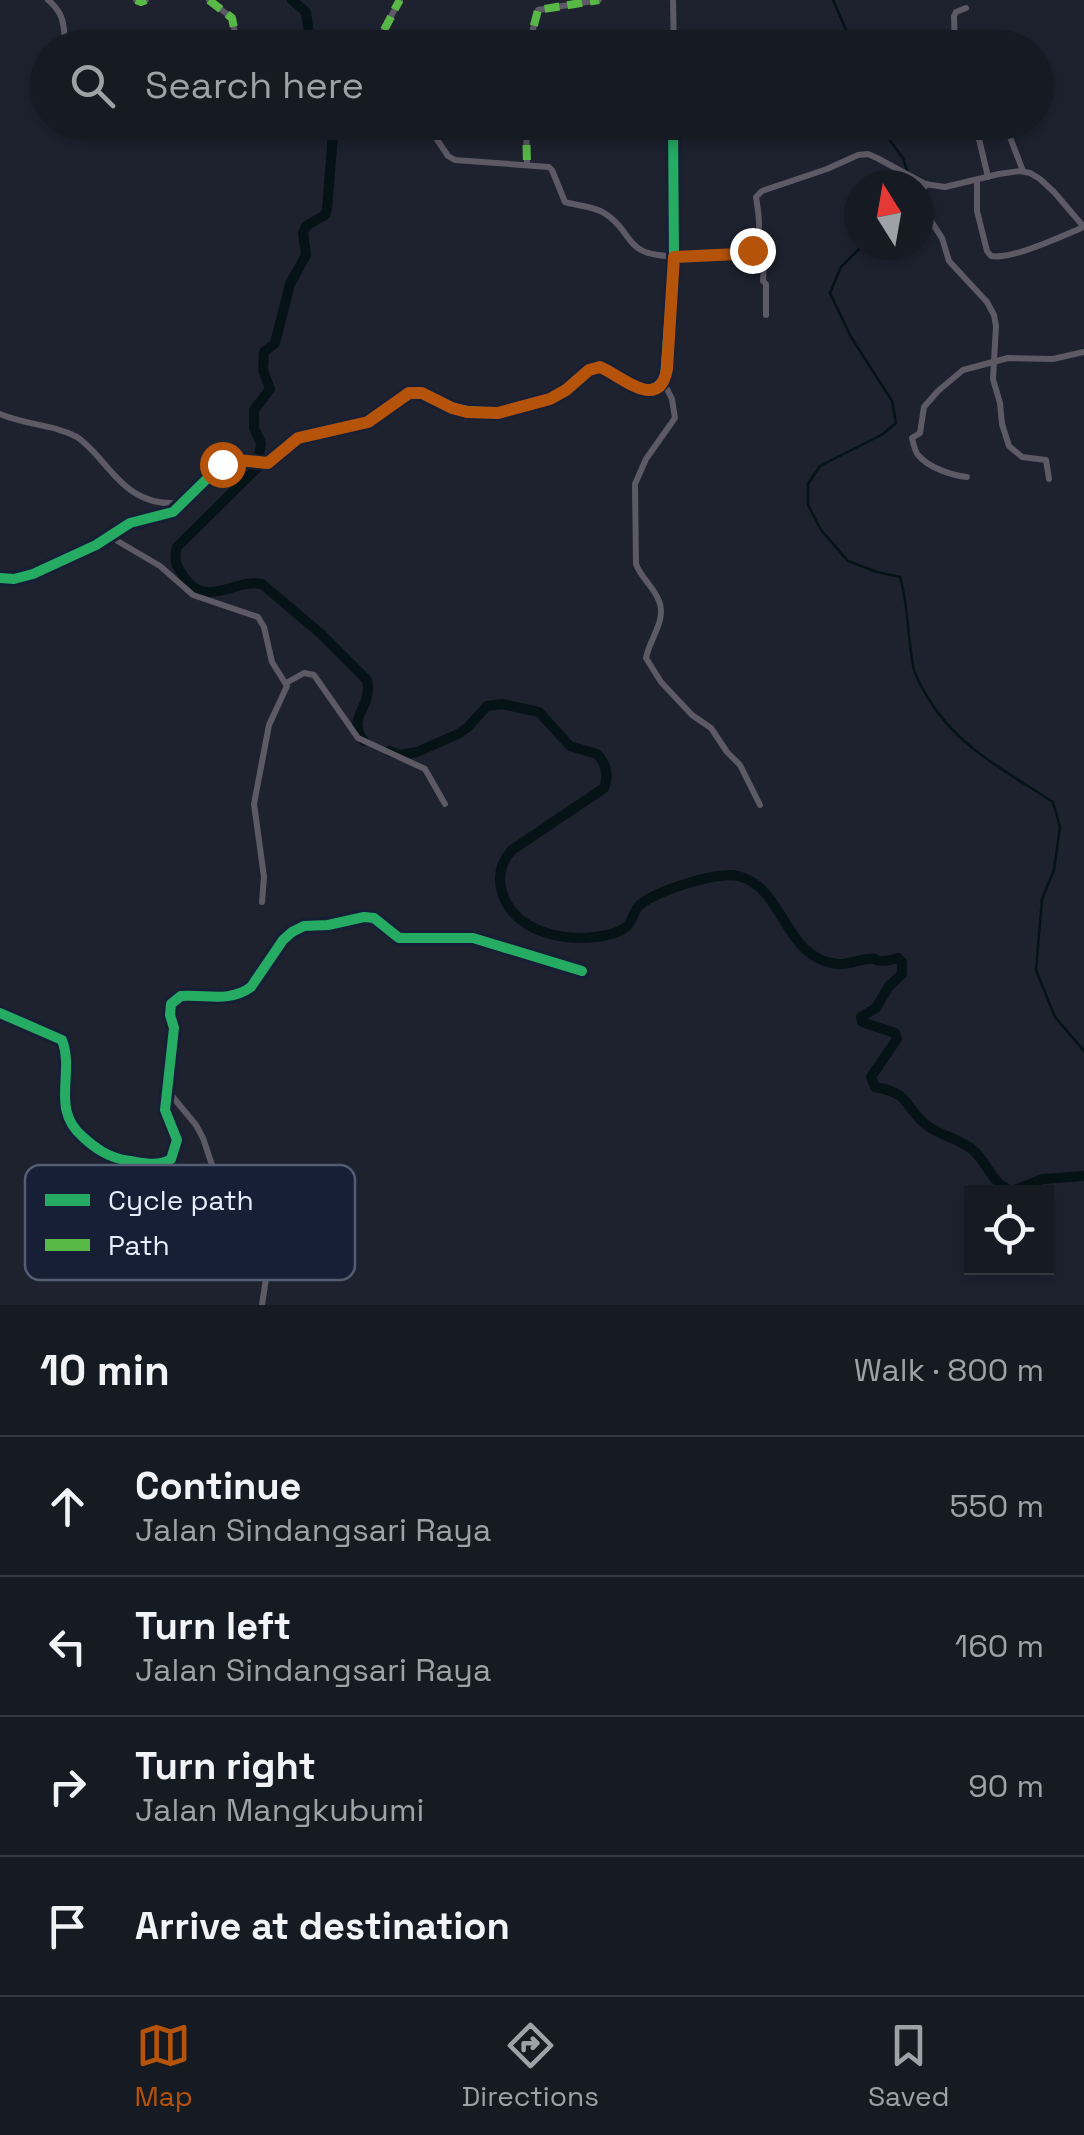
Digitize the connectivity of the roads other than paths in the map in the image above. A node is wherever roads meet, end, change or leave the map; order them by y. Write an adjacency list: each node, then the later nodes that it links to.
1 (48, 0): 9 (street)
2 (136, 0): 3 (street)
3 (146, 0)
4 (209, 0): 10 (street)
5 (400, 0): 11 (street)
6 (599, 0): 12 (street)
7 (674, 0): 13 (street)
8 (960, 10): 14 (street)
9 (64, 30)
10 (234, 30)
11 (384, 30)
12 (533, 30)
13 (674, 30)
14 (955, 30)
15 (437, 140): 20 (street)
16 (526, 140): 20 (street)
17 (673, 140): 29 (street)
18 (979, 140): 23 (street)
19 (1011, 140): 22 (street)
20 (527, 165): 29 (street)
21 (900, 170): 28 (street)
22 (1024, 172): 23 (street); 27 (street)
23 (988, 177): 24 (street)
24 (977, 180): 25 (street); 27 (street)
25 (934, 185)
26 (934, 225): 32 (street)
27 (1084, 227)
28 (756, 248): 29 (street); 30 (street)
29 (674, 257): 33 (street)
30 (766, 314)
31 (1084, 352): 32 (street)
32 (993, 362): 35 (street); 36 (street)
33 (664, 383): 37 (street); 40 (street)
34 (0, 414): 37 (street)
35 (967, 477)
36 (1049, 479)
37 (182, 503): 38 (street)
38 (110, 536): 39 (street); 42 (street)
39 (0, 578)
40 (643, 578): 41 (street); 44 (street)
41 (639, 593)
42 (286, 684): 43 (street); 45 (street)
43 (444, 804)
44 (760, 805)
45 (262, 902)
46 (582, 971): 48 (street)
47 (0, 1012): 48 (street)
48 (167, 1090): 49 (street)
49 (212, 1165)
50 (266, 1280): 51 (street)
51 (262, 1305)

